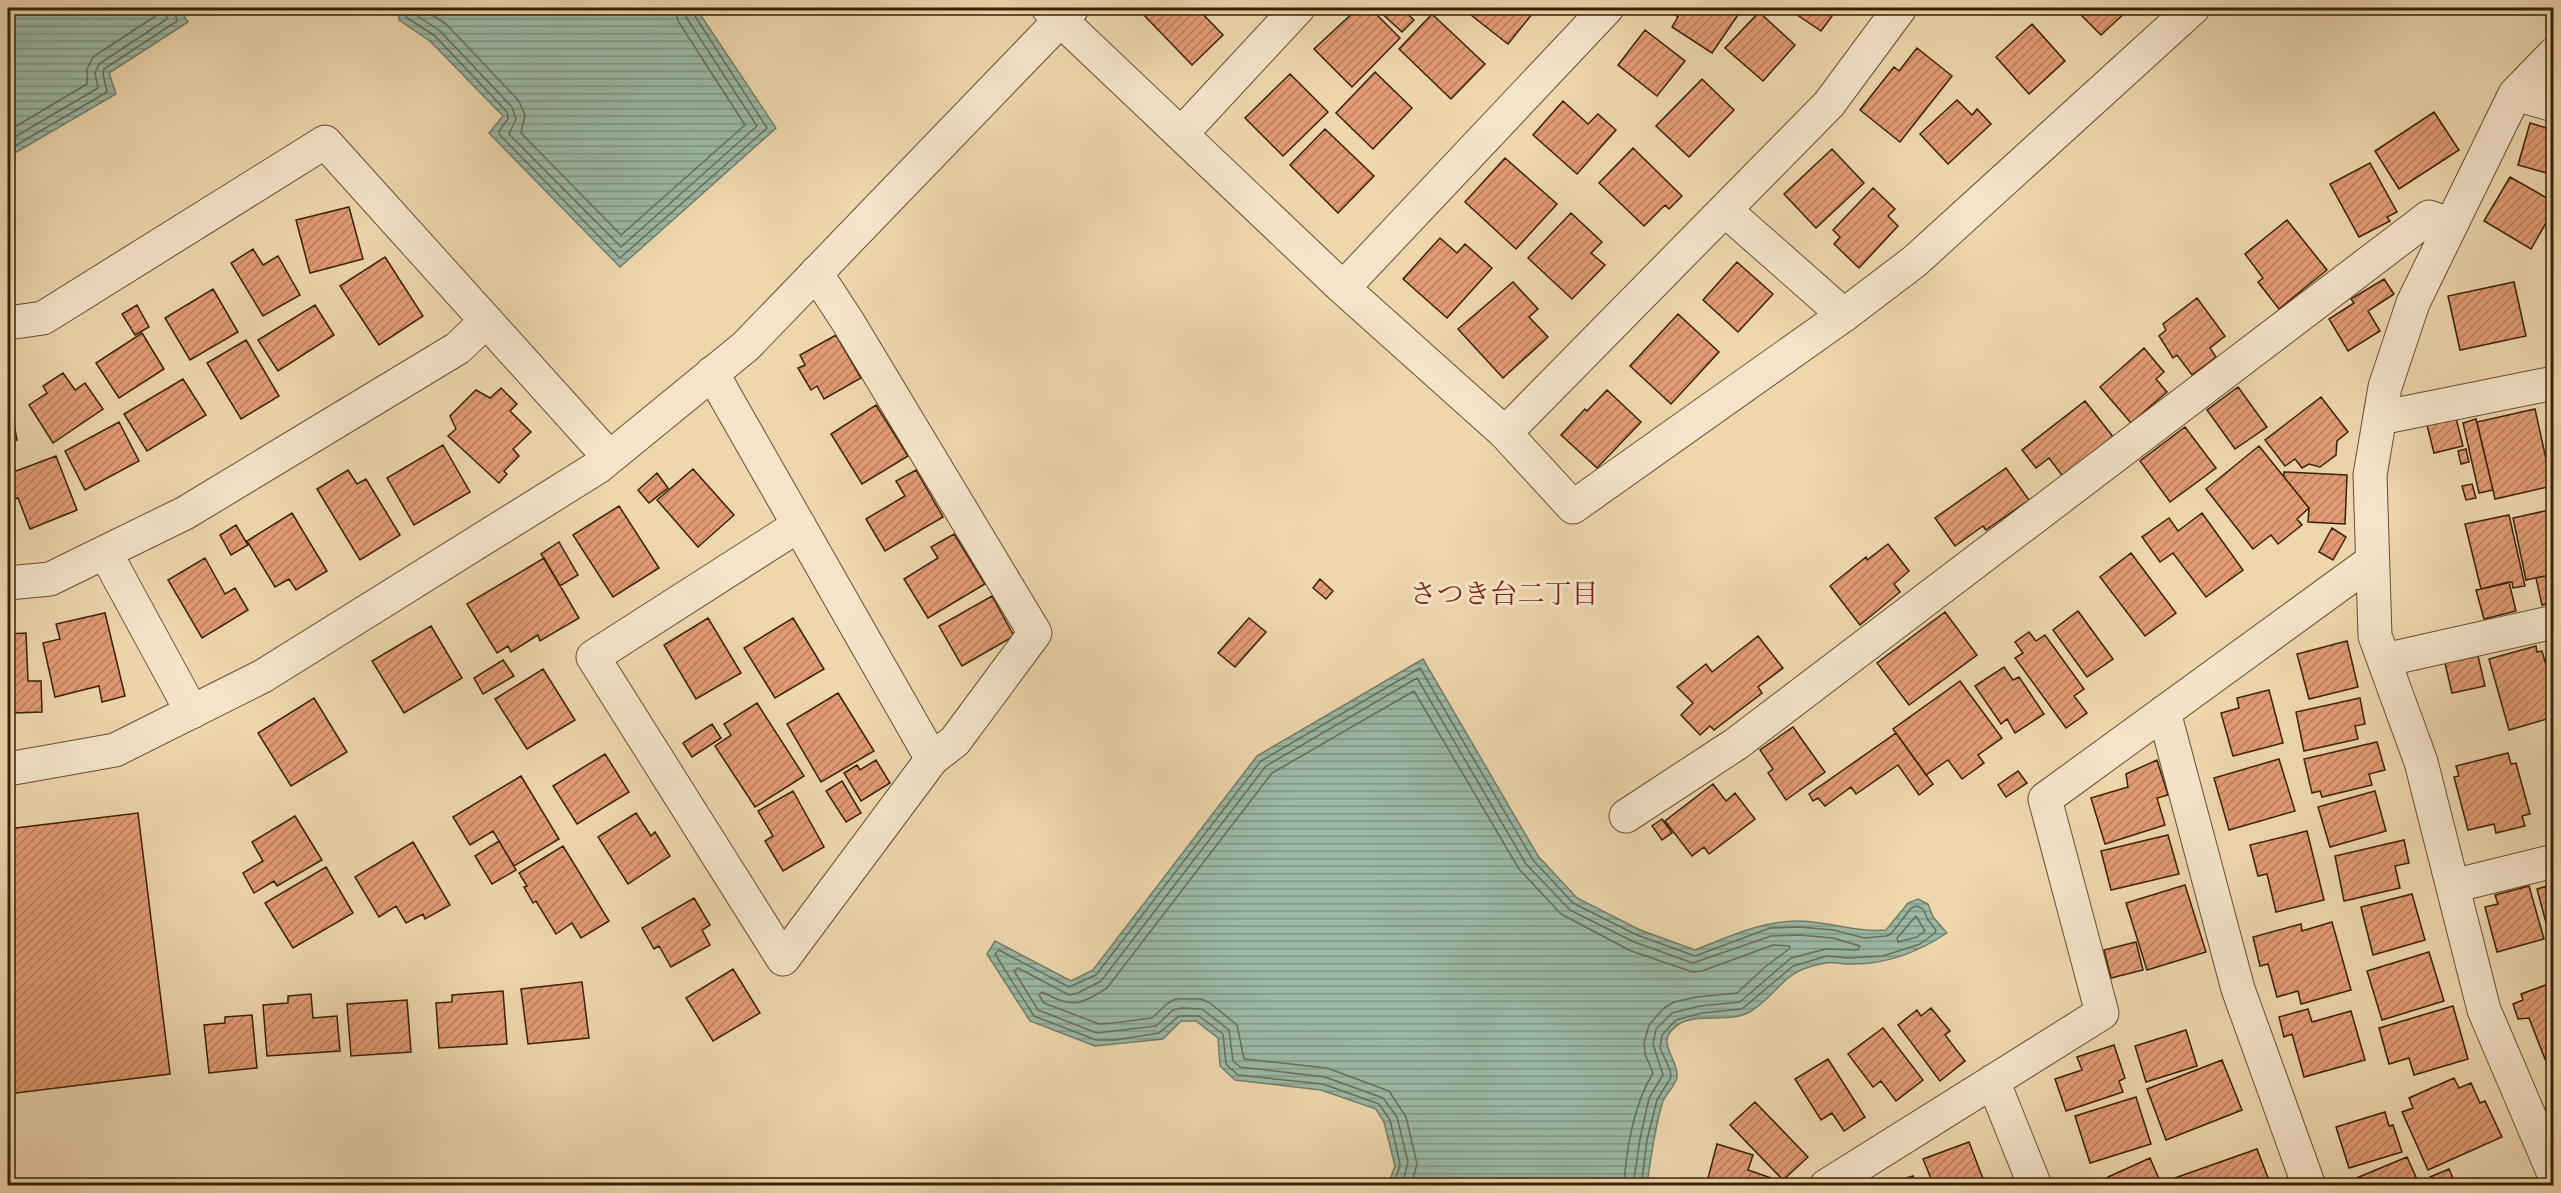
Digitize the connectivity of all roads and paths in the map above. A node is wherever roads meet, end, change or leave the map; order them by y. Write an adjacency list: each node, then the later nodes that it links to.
1 (1298, 8): 9 (street)
2 (1607, 8): 13 (street)
3 (1900, 8): 10 (street)
4 (2193, 8): 14 (street)
5 (1060, 12): 9 (street); 12 (street)
6 (2553, 54): 7 (street)
7 (2515, 94): 8 (street); 11 (street)
8 (2553, 105)
9 (1182, 134): 13 (street)
10 (1725, 210): 14 (street); 20 (street)
11 (2451, 225): 19 (street); 32 (street)
12 (816, 273): 17 (street); 30 (street)
13 (1343, 288): 20 (street)
14 (1844, 315): 20 (street)
15 (486, 321): 16 (street); 21 (street); 23 (street)
16 (8, 322)
17 (712, 373): 21 (street); 22 (street)
18 (2553, 383): 19 (street)
19 (2380, 418): 24 (street)
20 (1505, 434)
21 (609, 458): 28 (street)
22 (799, 525): 30 (street); 30 (street)
23 (105, 552): 25 (street); 28 (street)
24 (2372, 561): 27 (street); 29 (street)
25 (8, 584)
26 (2553, 622): 27 (street)
27 (2384, 660): 34 (street)
28 (192, 712): 31 (street)
29 (2164, 712): 35 (street); 39 (street)
30 (932, 759)
31 (8, 769)
32 (1626, 816)
33 (2553, 861): 34 (street)
34 (2452, 886): 36 (street)
35 (1993, 1081): 37 (street); 38 (street)
36 (2553, 1174)
37 (1826, 1185)
38 (2035, 1185)
39 (2309, 1185)

